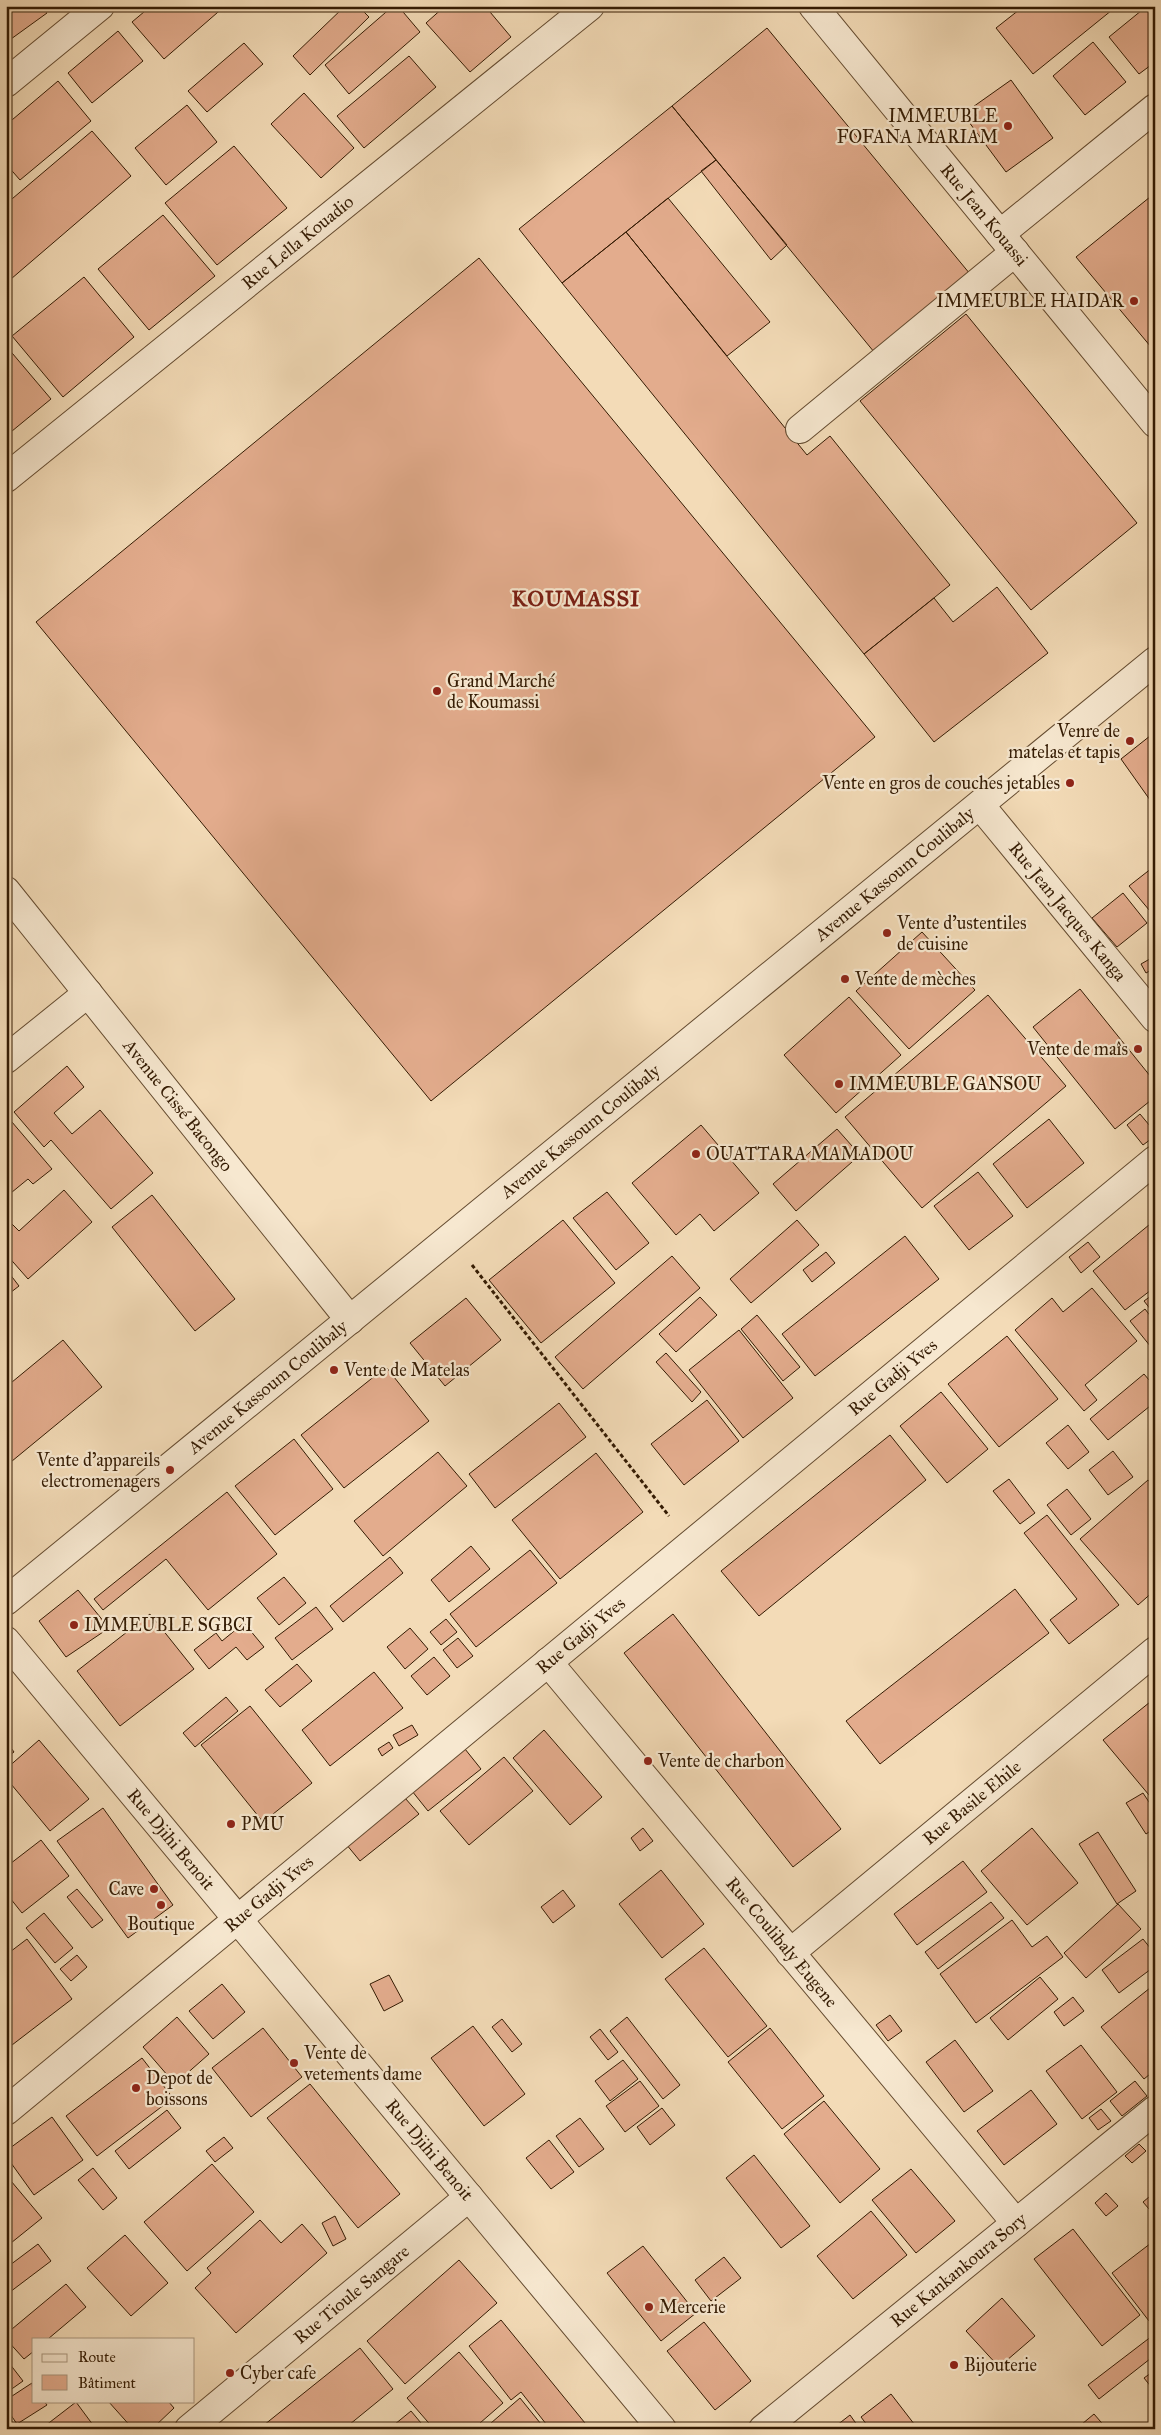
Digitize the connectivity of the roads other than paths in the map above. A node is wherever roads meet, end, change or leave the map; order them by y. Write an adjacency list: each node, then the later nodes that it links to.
1 (100, 6): 4 (street)
2 (590, 6): 9 (street, Rue Lella Kouadio)
3 (813, 6): 6 (street, Rue Jean Kouassi)
4 (6, 83)
5 (1155, 108): 6 (street)
6 (1008, 243): 7 (street, Rue Jean Kouassi); 8 (street)
7 (1155, 423)
8 (800, 429)
9 (6, 478)
10 (1155, 661): 11 (street, Avenue Kassoum Coulibaly)
11 (980, 805): 14 (street, Rue Jean Jacques Kanga); 17 (street, Avenue Kassoum Coulibaly)
12 (6, 891): 13 (street, Avenue Cissé Bacongo)
13 (88, 994): 15 (street); 17 (street, Avenue Cissé Bacongo)
14 (1155, 1018)
15 (6, 1059)
16 (1155, 1160): 21 (street, Rue Gadji Yves)
17 (350, 1320): 18 (street, Avenue Kassoum Coulibaly)
18 (6, 1600)
19 (6, 1641): 22 (street, Rue Djihi Benoit)
20 (1155, 1651): 23 (street, Rue Basile Ehile)
21 (548, 1662): 22 (street, Rue Gadji Yves); 23 (street, Rue Coulibaly Eugene)
22 (237, 1920): 25 (street, Rue Gadji Yves); 26 (street, Rue Djihi Benoit)
23 (790, 1953): 27 (street, Rue Coulibaly Eugene)
24 (1155, 2110): 27 (street, Rue Kankankoura Sory)
25 (6, 2111)
26 (468, 2197): 28 (street, Rue Tioule Sangare); 29 (street, Rue Djihi Benoit)
27 (1016, 2223): 30 (street, Rue Kankankoura Sory)
28 (189, 2429)
29 (662, 2429)
30 (763, 2429)

